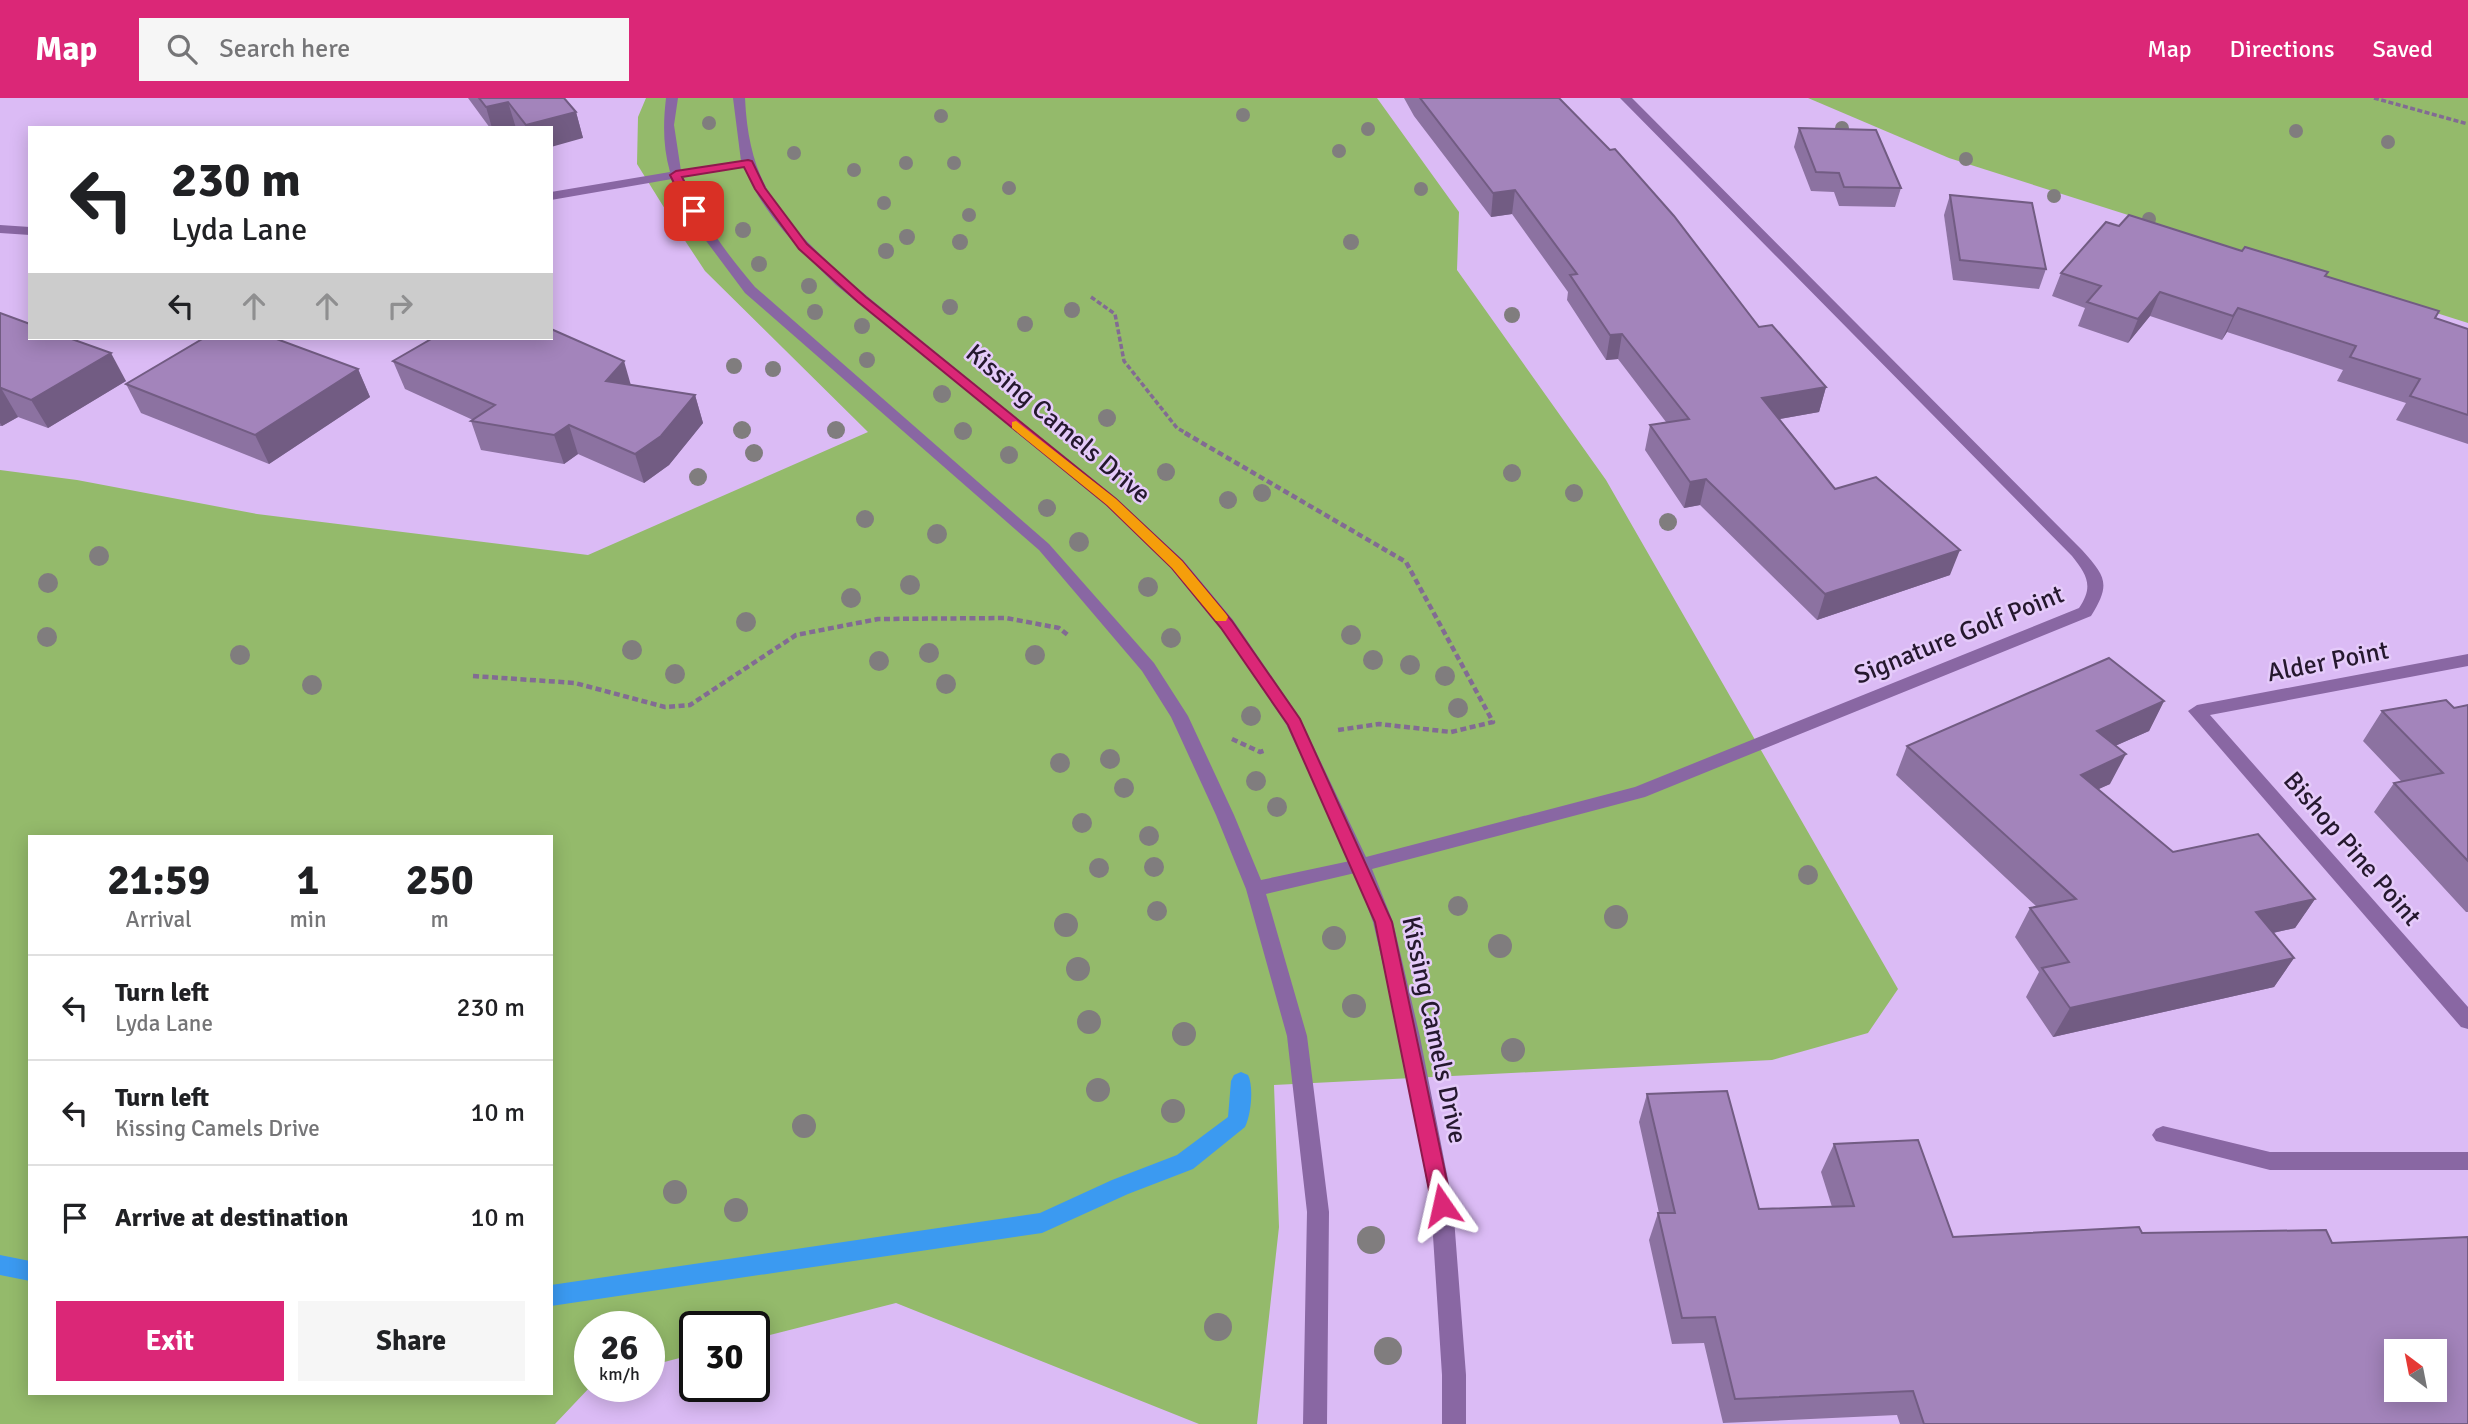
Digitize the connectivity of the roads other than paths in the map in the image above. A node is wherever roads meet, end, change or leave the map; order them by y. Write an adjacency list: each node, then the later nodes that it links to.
1 (671, 98): 5 (street)
2 (739, 98): 4 (street, Kissing Camels Drive)
3 (1626, 98): 11 (street, Signature Golf Point)
4 (748, 163): 5 (street); 11 (street, Kissing Camels Drive)
5 (676, 175): 6 (street); 12 (street)
6 (553, 196)
7 (0, 229): 8 (street)
8 (28, 231)
9 (2468, 660): 10 (street, Alder Point)
10 (2197, 711): 13 (street, Bishop Pine Point)
11 (1360, 865): 12 (street, Signature Golf Point); 17 (street, Kissing Camels Drive)
12 (1255, 889): 16 (street)
13 (2468, 1021)
14 (2163, 1135): 15 (street)
15 (2468, 1161)
16 (1315, 1424)
17 (1454, 1424)

